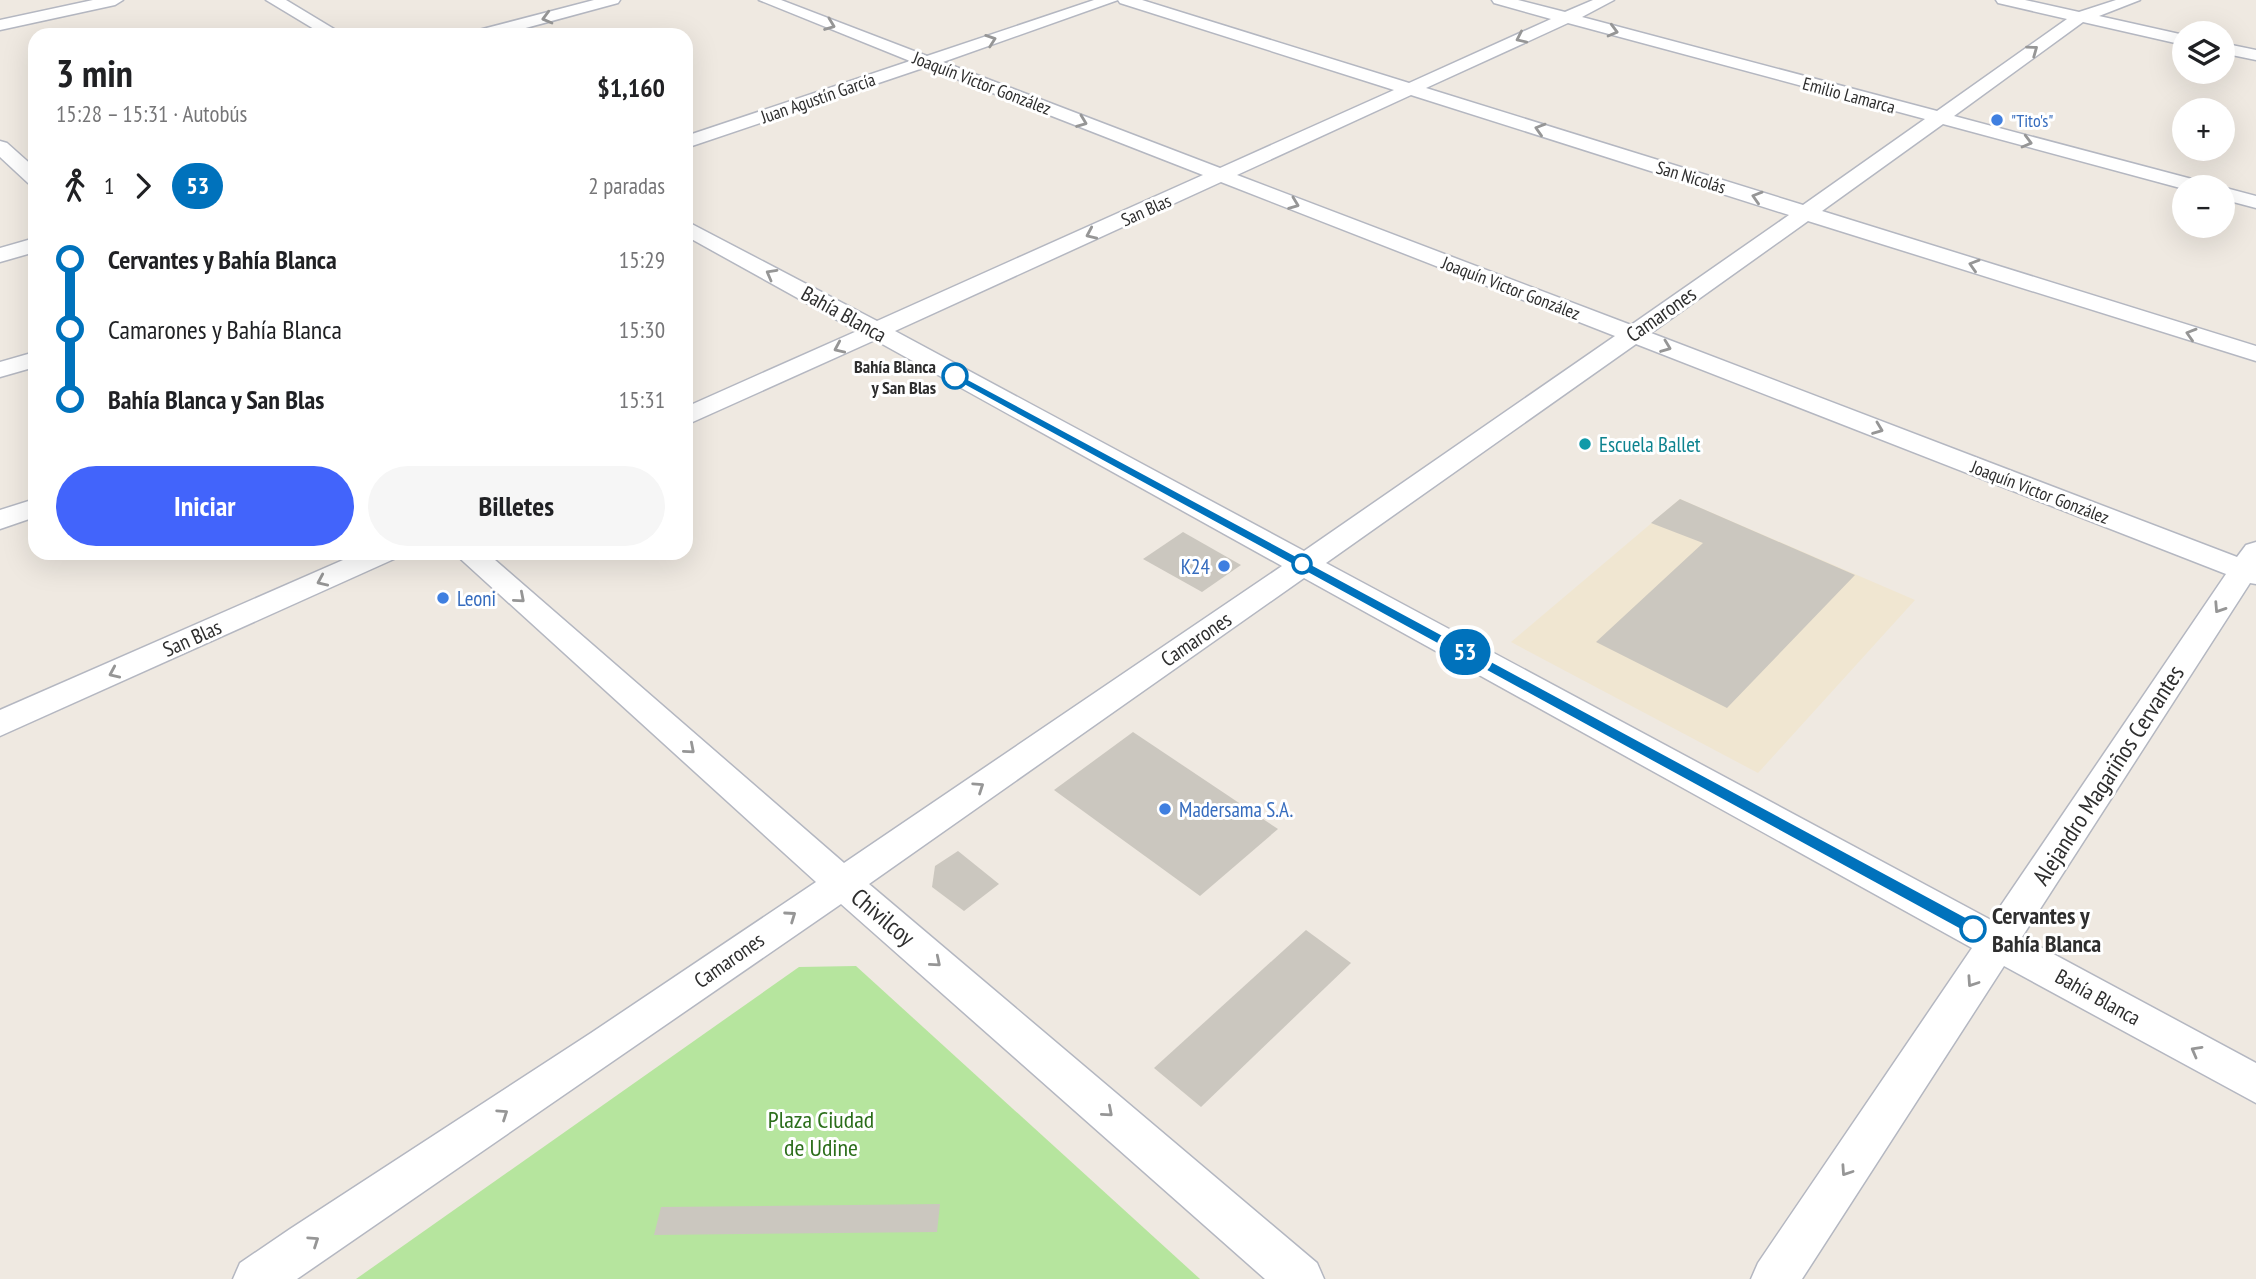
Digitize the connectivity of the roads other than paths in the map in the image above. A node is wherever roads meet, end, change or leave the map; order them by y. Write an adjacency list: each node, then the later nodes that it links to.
1 (116, 0): 13 (street)
2 (274, 0): 14 (street)
3 (612, 0): 15 (street, one-way to 15)
4 (766, 0): 19 (street, Joaquín Victor González, one-way to 19)
5 (1110, 0): 19 (street, Juan Agustín García, one-way to 5)
6 (1126, 0): 20 (street, San Nicolás)
7 (1500, 0): 12 (street, Emilio Lamarca)
8 (1606, 0): 12 (street, San Blas)
9 (2004, 0): 11 (street)
10 (2132, 0): 11 (street, Camarones)
11 (2080, 17): 16 (street); 21 (street, Camarones, one-way to 11)
12 (1566, 18): 20 (street, San Blas, one-way to 20); 21 (street, Emilio Lamarca, one-way to 21)
13 (0, 25)
14 (324, 28)
15 (507, 28)
16 (2172, 37)
17 (2235, 51): 18 (street)
18 (2256, 55)
19 (927, 62): 22 (street, Juan Agustín García); 26 (street, Joaquín Victor González, one-way to 26)
20 (1411, 89): 26 (street, San Blas); 30 (street, San Nicolás, one-way to 20)
21 (1938, 119): 27 (street, Emilio Lamarca, one-way to 27); 30 (street, Camarones)
22 (693, 140)
23 (28, 152): 24 (street)
24 (4, 155): 25 (street)
25 (28, 173)
26 (1221, 176): 34 (street, San Blas, one-way to 34); 35 (street, Joaquín Victor González, one-way to 35)
27 (2172, 180)
28 (2235, 196): 29 (street)
29 (2256, 202)
30 (1807, 213): 35 (street, Camarones); 36 (street, San Nicolás, one-way to 30)
31 (693, 231): 34 (street, Bahía Blanca, one-way to 31)
32 (28, 247): 33 (street)
33 (0, 255)
34 (875, 332): 39 (street, San Blas, one-way to 39); 44 (street, Bahía Blanca)
35 (1632, 334): 44 (street, Camarones); 45 (street, Joaquín Victor González, one-way to 45)
36 (2256, 354)
37 (28, 361): 38 (street)
38 (0, 370)
39 (693, 414)
40 (28, 510): 41 (street)
41 (0, 520)
42 (368, 560): 46 (street, San Blas, one-way to 46)
43 (477, 560): 47 (street, Chivilcoy, one-way to 47)
44 (1304, 565): 47 (street, Camarones, one-way to 44); 48 (street, Bahía Blanca)
45 (2252, 565): 48 (street, Alejandro Magariños Cervantes, one-way to 48)
46 (0, 724)
47 (841, 882): 50 (street, Camarones, one-way to 47); 51 (street, Chivilcoy, one-way to 51)
48 (1998, 942): 49 (street, Bahía Blanca, one-way to 48); 52 (street, Alejandro Magariños Cervantes, one-way to 52)
49 (2256, 1084)
50 (257, 1279)
51 (1300, 1279)
52 (1774, 1279)

